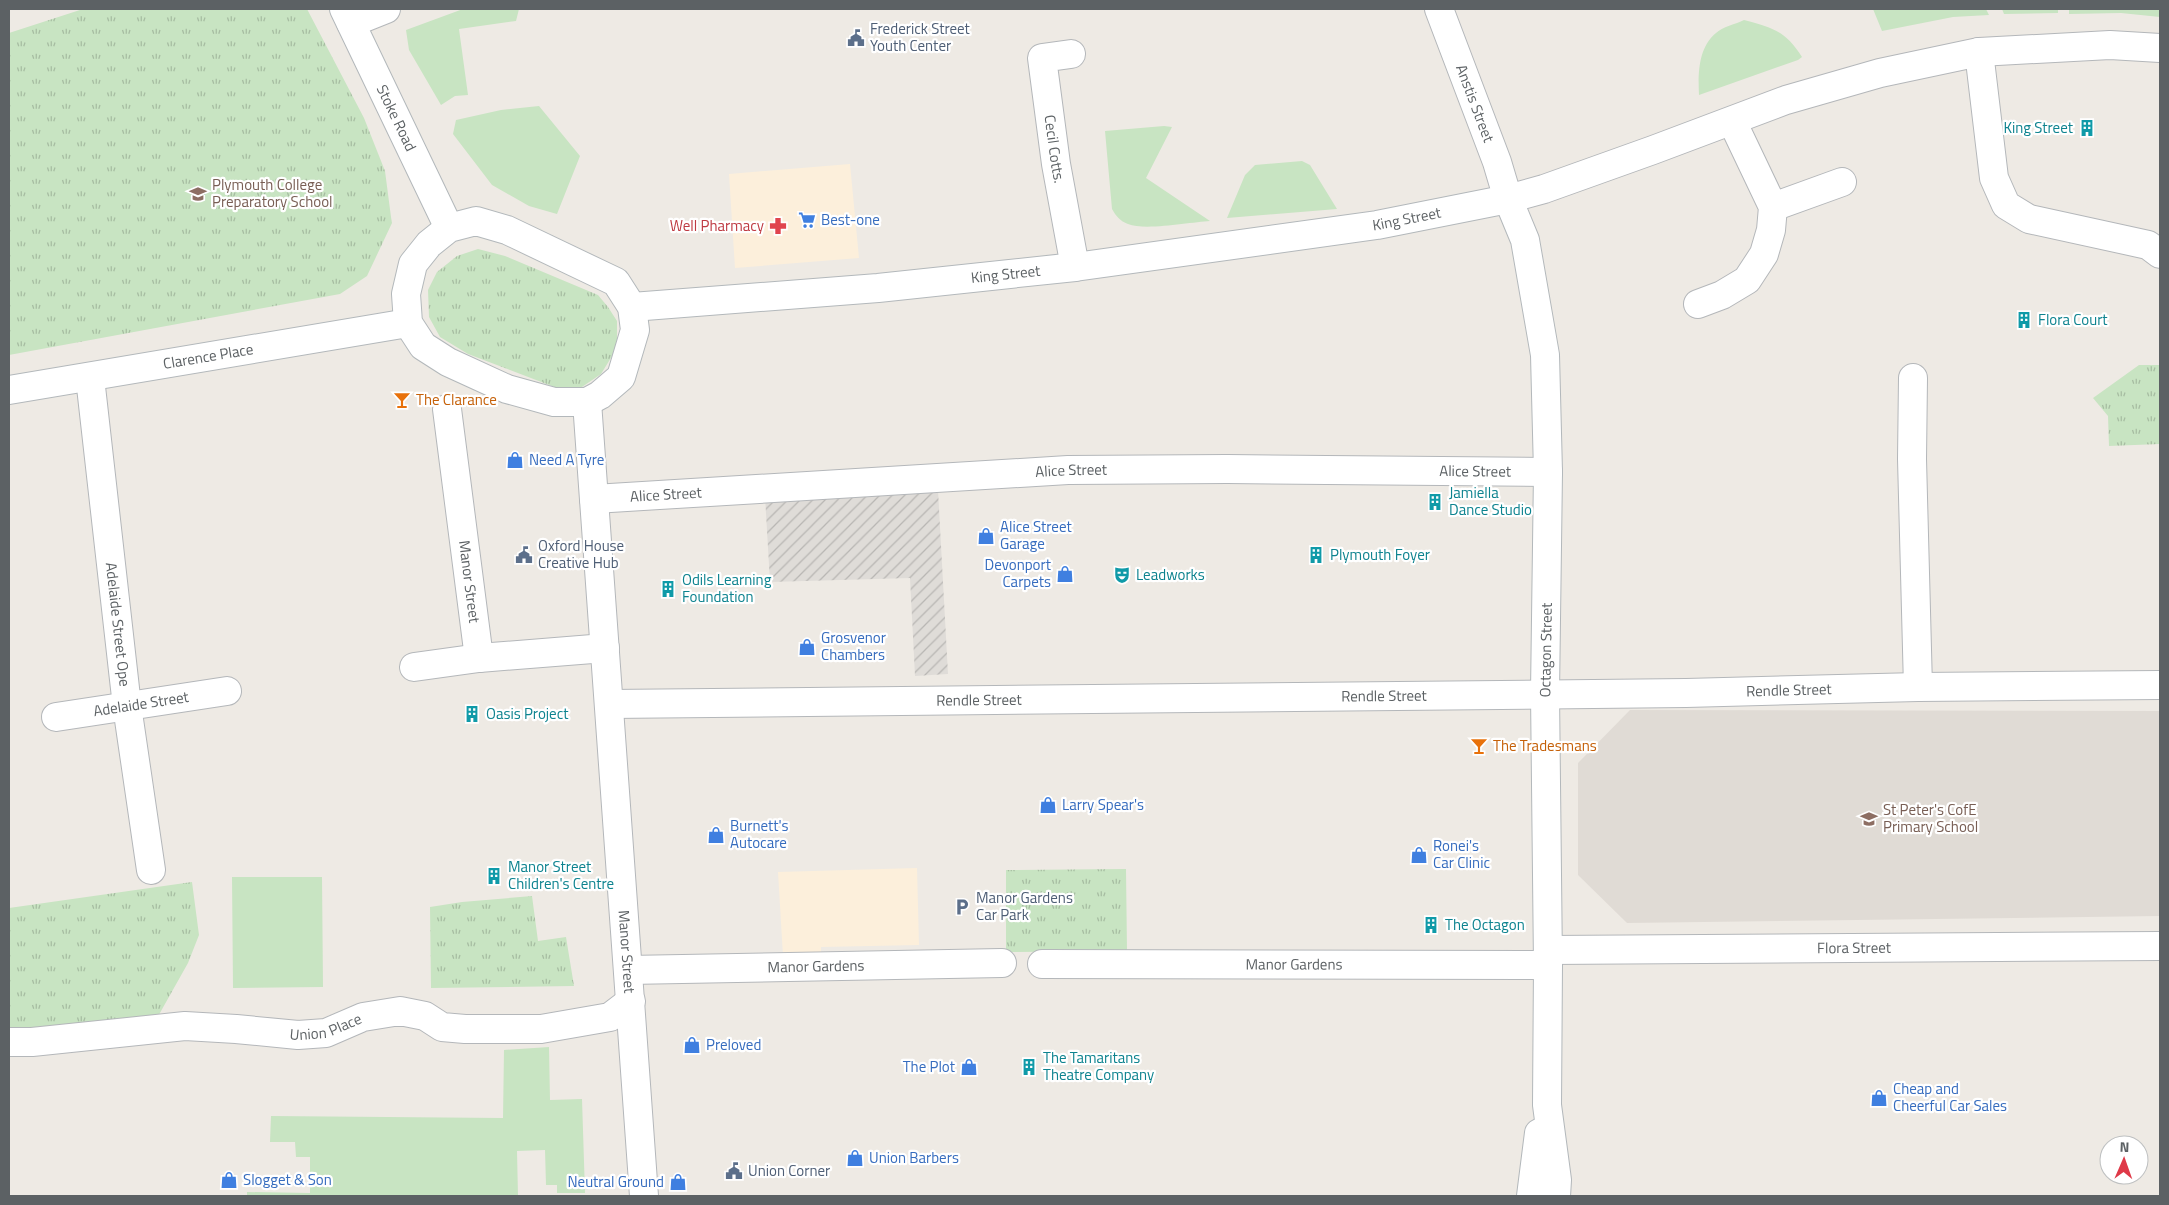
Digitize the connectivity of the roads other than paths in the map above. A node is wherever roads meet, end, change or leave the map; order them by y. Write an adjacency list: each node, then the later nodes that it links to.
1 (386, 9): 3 (street)
2 (1439, 9): 9 (street, Anstis Street)
3 (347, 16): 11 (street, Stoke Road)
4 (2160, 48): 5 (street, King Street)
5 (1979, 52): 7 (street, King Street); 12 (street)
6 (1070, 54): 13 (street, Cecil Cotts.)
7 (1732, 121): 9 (street, King Street); 10 (street)
8 (1842, 182): 10 (street)
9 (1508, 200): 13 (street, King Street); 22 (street, Octagon Street)
10 (1773, 208): 14 (street)
11 (449, 228): 15 (street); 16 (street)
12 (2160, 254)
13 (1075, 267): 15 (street, King Street)
14 (1698, 304)
15 (632, 308): 20 (street)
16 (408, 323): 17 (street, Clarence Place); 20 (street)
17 (90, 378): 19 (street, Clarence Place); 32 (street, Adelaide Street Ope)
18 (1913, 378): 28 (street)
19 (9, 390)
20 (587, 402): 23 (street, Manor Street)
21 (448, 409): 25 (street, Manor Street)
22 (1548, 472): 23 (street, Alice Street); 30 (street, Octagon Street)
23 (594, 499): 24 (street, Manor Street)
24 (605, 648): 25 (street); 31 (street, Manor Street)
25 (479, 658): 26 (street)
26 (414, 667)
27 (2160, 685): 28 (street, Rendle Street)
28 (1918, 687): 30 (street, Rendle Street)
29 (227, 691): 32 (street, Adelaide Street)
30 (1545, 693): 31 (street, Rendle Street); 36 (street, Octagon Street)
31 (609, 704): 39 (street, Manor Street)
32 (127, 706): 33 (street, Adelaide Street); 34 (street, Adelaide Street Ope)
33 (56, 717)
34 (152, 870)
35 (2160, 946): 36 (street, Flora Street)
36 (1548, 958): 38 (street, Manor Gardens); 42 (street, Octagon Street)
37 (1002, 963): 39 (street, Manor Gardens)
38 (1042, 964)
39 (628, 970): 40 (street, Manor Street)
40 (630, 1001): 41 (street, Union Place); 43 (street, Manor Street)
41 (9, 1042)
42 (1547, 1105): 44 (street, Octagon Street); 45 (street, Octagon Street)
43 (644, 1196)
44 (1531, 1196)
45 (1556, 1196)

